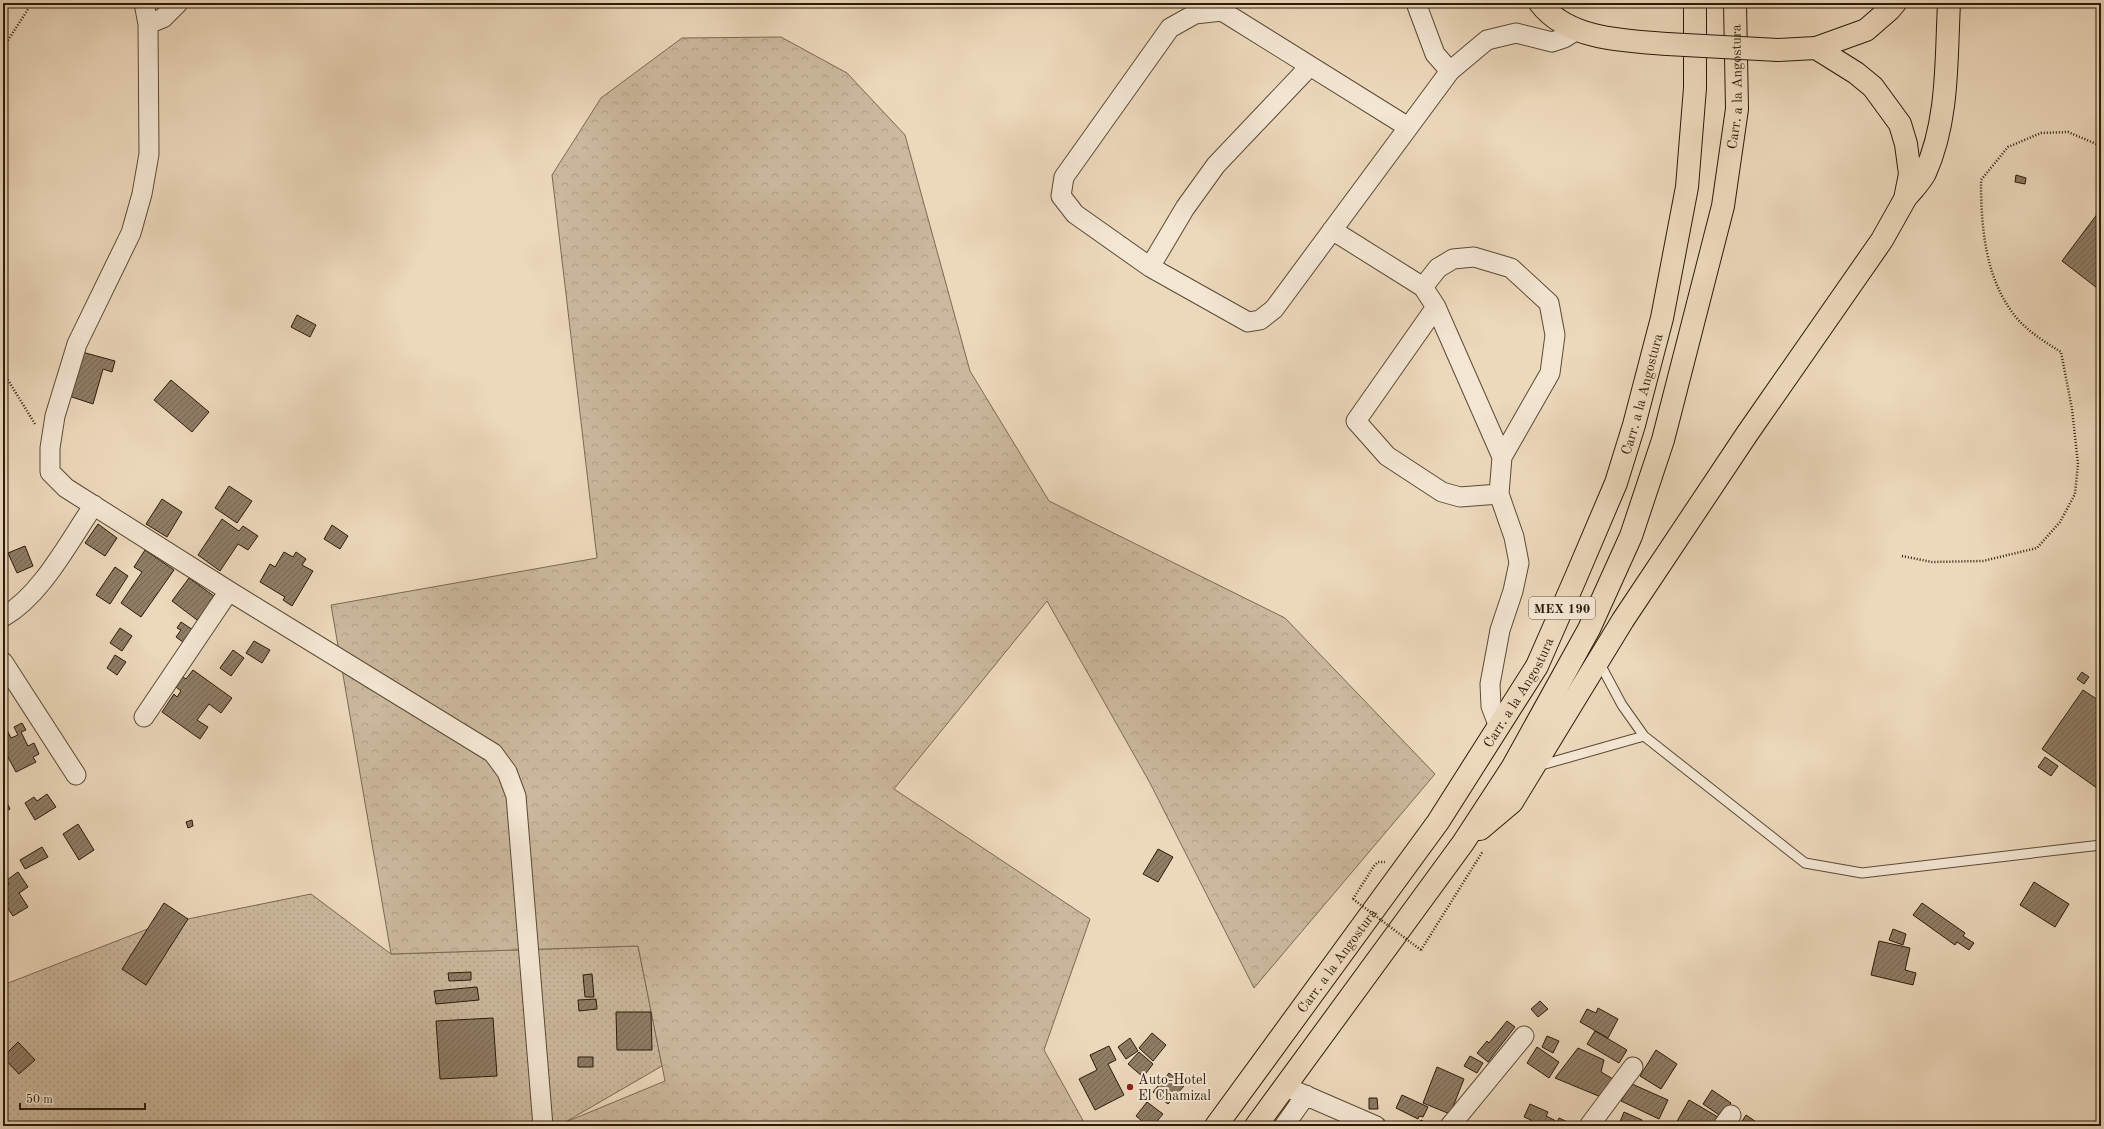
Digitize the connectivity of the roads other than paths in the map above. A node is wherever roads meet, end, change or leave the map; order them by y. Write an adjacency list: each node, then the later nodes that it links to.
1 (144, 3): 10 (street)
2 (178, 3): 10 (street)
3 (1416, 3): 15 (street)
4 (1540, 3): 12 (main road)
5 (1695, 3): 30 (main road, Carr. a la Angostura / MEX 190)
6 (1735, 3): 11 (main road, Carr. a la Angostura / MEX 190)
7 (1748, 3): 11 (main road)
8 (1895, 3): 13 (main road)
9 (1949, 3): 17 (main road)
10 (148, 24): 24 (street)
11 (1737, 29): 34 (main road, Carr. a la Angostura / MEX 190)
12 (1577, 30): 13 (main road, bridge); 15 (street)
13 (1816, 48): 17 (main road)
14 (1310, 66): 16 (street); 19 (street); 19 (street)
15 (1450, 72): 16 (street)
16 (1408, 127): 18 (street)
17 (1905, 199): 27 (main road)
18 (1332, 230): 19 (street); 20 (street)
19 (1150, 267)
20 (1423, 287): 21 (street); 22 (street)
21 (1436, 307): 22 (street); 23 (street)
22 (1502, 457): 23 (street)
23 (1499, 494): 30 (street)
24 (94, 504): 25 (street); 26 (street)
25 (229, 591): 29 (street); 40 (street)
26 (3, 618)
27 (1598, 660): 31 (lane); 32 (main road)
28 (3, 662): 33 (street)
29 (144, 717)
30 (1499, 727): 41 (main road, Carr. a la Angostura / MEX 190)
31 (1644, 736): 32 (lane); 35 (lane)
32 (1534, 768): 34 (main road)
33 (76, 775)
34 (1463, 843): 38 (main road, Carr. a la Angostura / MEX 190)
35 (2101, 845)
36 (1524, 1036): 45 (street)
37 (1633, 1067): 46 (street)
38 (1286, 1087): 39 (street); 42 (main road, Carr. a la Angostura / MEX 190)
39 (1306, 1095): 43 (street); 44 (street)
40 (543, 1126)
41 (1216, 1126)
42 (1256, 1126)
43 (1284, 1126)
44 (1376, 1126)
45 (1450, 1126)
46 (1589, 1126)

